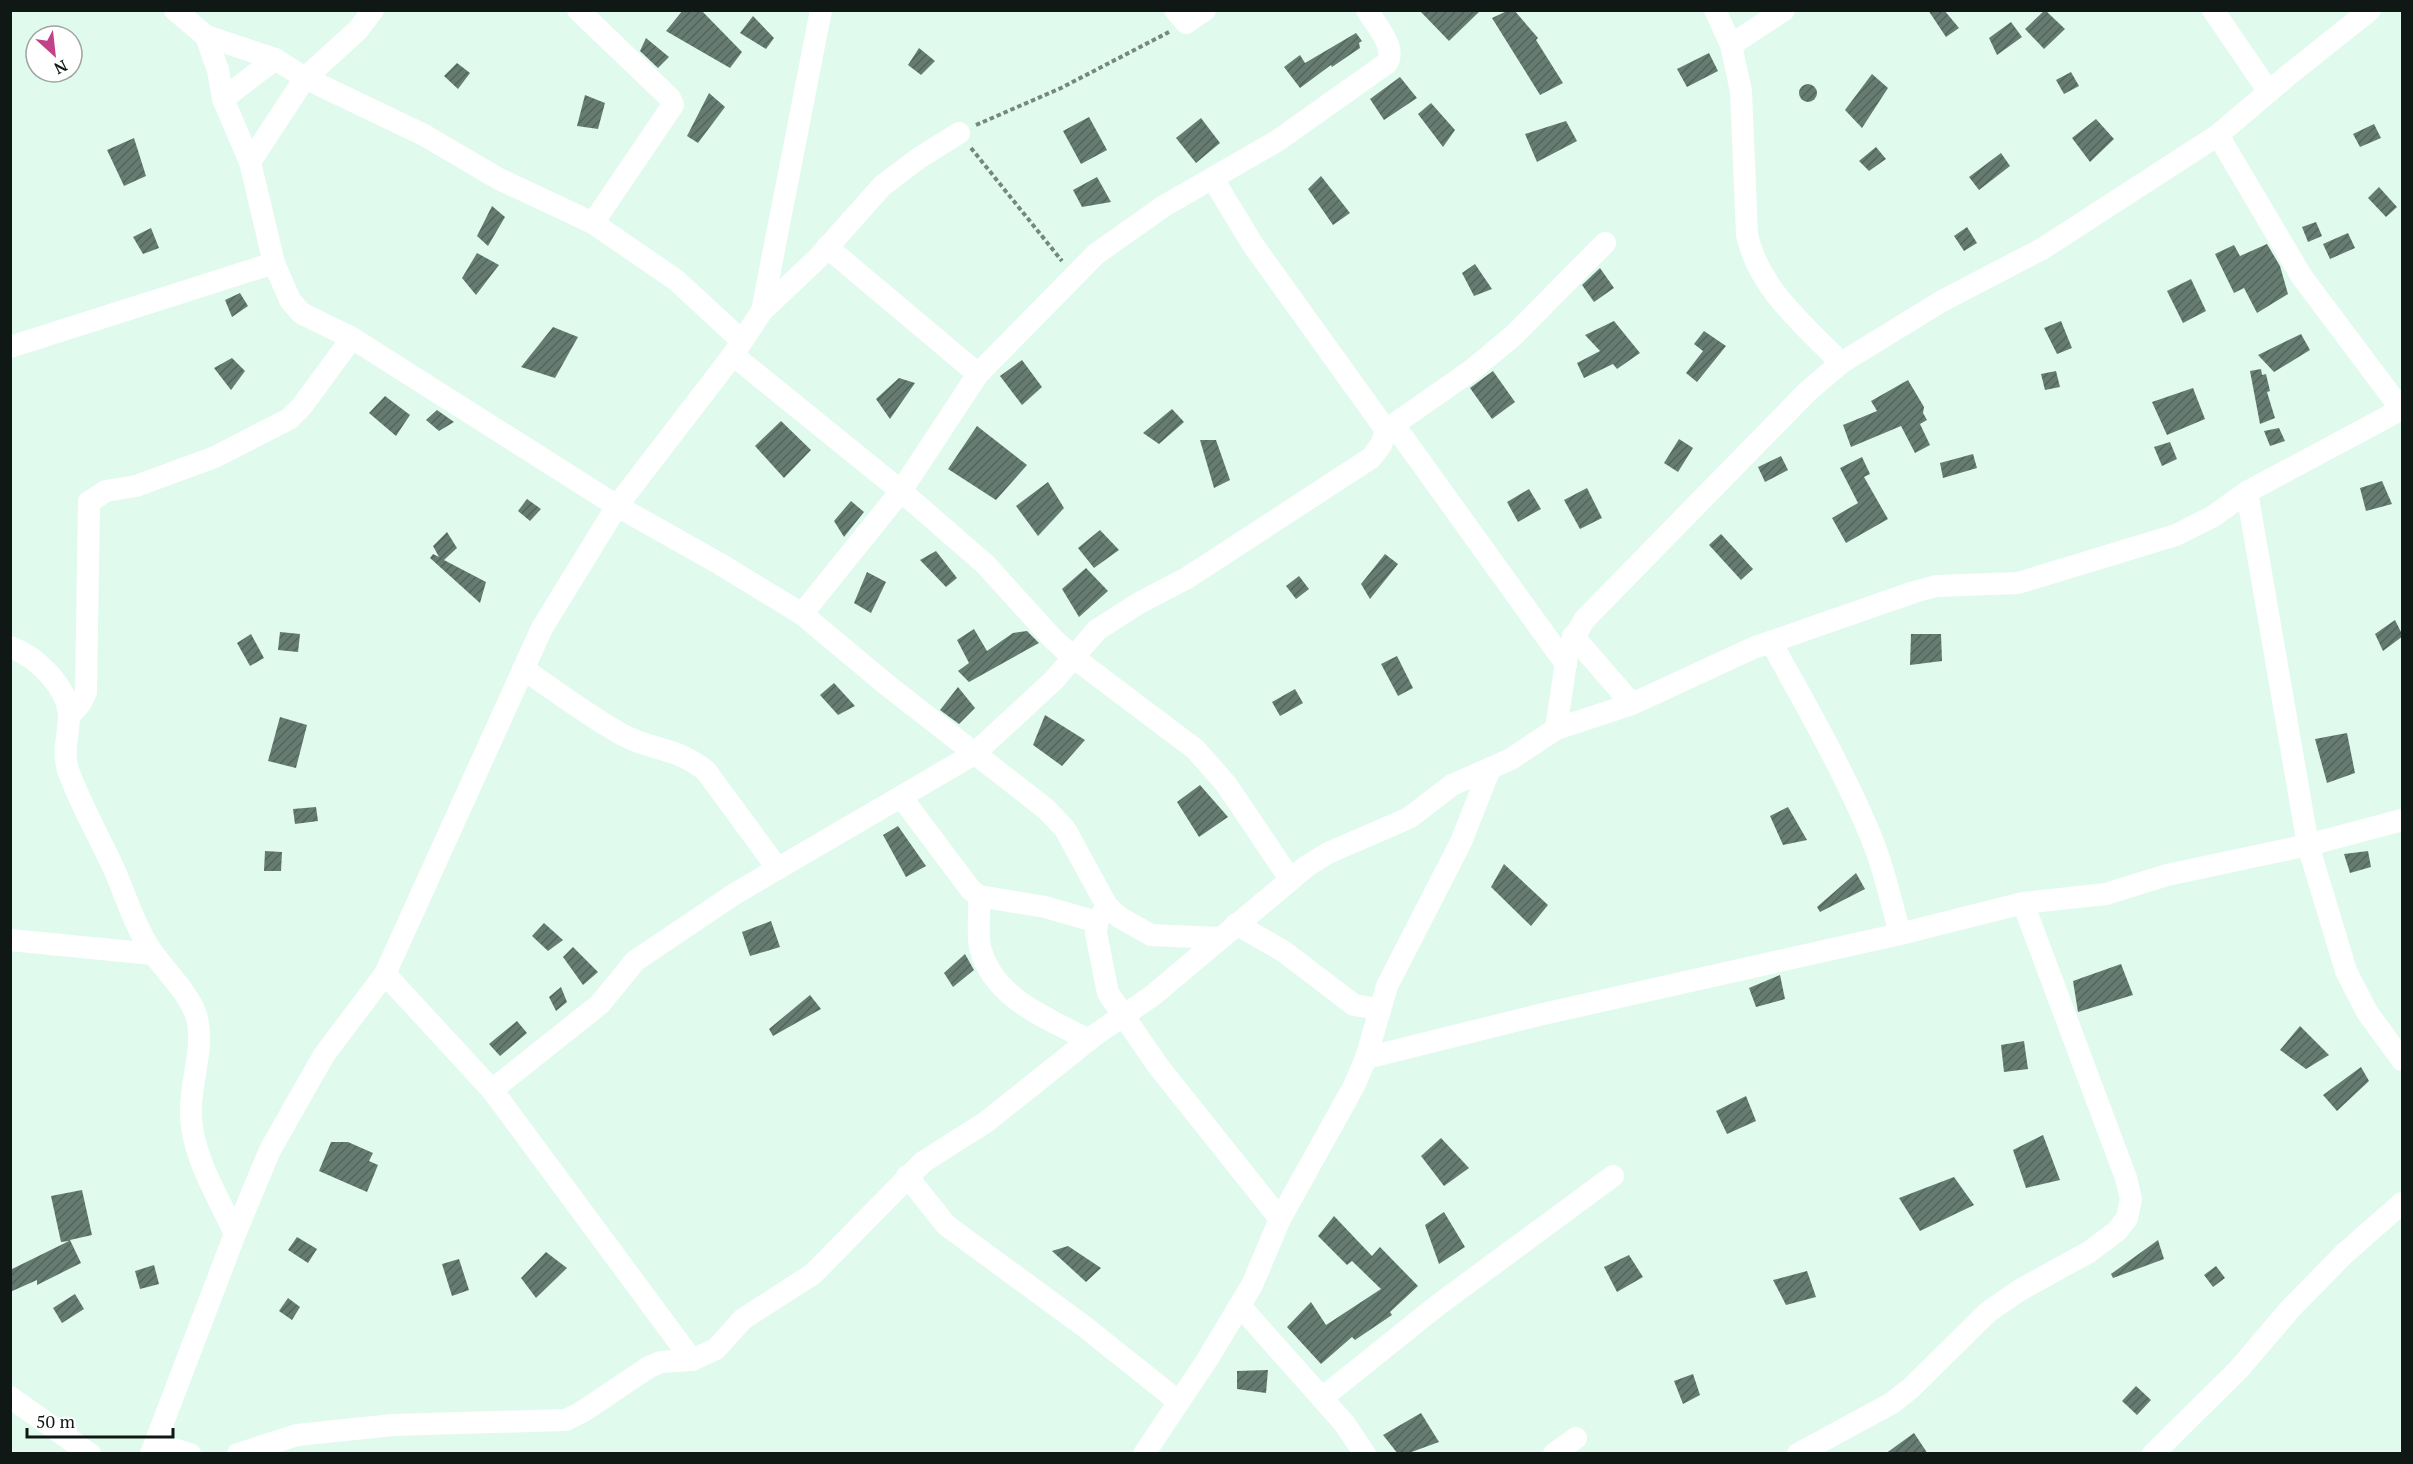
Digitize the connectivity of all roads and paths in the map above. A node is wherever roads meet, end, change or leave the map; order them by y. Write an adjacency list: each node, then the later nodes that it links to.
1 (175, 10): 12 (street)
2 (373, 10): 15 (street)
3 (578, 10): 22 (street)
4 (821, 10): 27 (street)
5 (1205, 10): 11 (street)
6 (1367, 10): 21 (street)
7 (1715, 10): 13 (street)
8 (1784, 10): 13 (street)
9 (2213, 10): 16 (street)
10 (2370, 10): 16 (street)
11 (1181, 17): 18 (path)
12 (206, 36): 14 (street); 17 (street)
13 (1731, 45): 31 (street)
14 (275, 59): 15 (street); 17 (street)
15 (305, 78): 20 (street); 22 (street)
16 (2269, 92): 19 (street)
17 (223, 99): 20 (street)
18 (959, 133): 24 (street); 26 (path)
19 (2218, 135): 31 (street); 33 (street)
20 (250, 162): 25 (street)
21 (1213, 178): 26 (street); 34 (street)
22 (593, 224): 30 (street)
23 (1605, 243): 34 (street)
24 (827, 247): 27 (street); 32 (street)
25 (274, 263): 28 (street); 29 (street)
26 (1074, 275): 32 (street)
27 (762, 311): 30 (street)
28 (352, 338): 37 (street); 46 (street)
29 (10, 347)
30 (738, 348): 35 (street); 37 (street)
31 (1841, 363): 39 (street)
32 (978, 374): 35 (street)
33 (2402, 409): 36 (street)
34 (1390, 428): 42 (street); 43 (street)
35 (902, 491): 38 (street); 42 (street)
36 (2247, 492): 40 (street); 52 (street)
37 (617, 506): 38 (street); 44 (street)
38 (802, 614): 48 (street)
39 (1573, 636): 43 (street); 45 (street)
40 (1771, 642): 45 (street); 59 (street)
41 (10, 646): 46 (street)
42 (1072, 657): 48 (street); 54 (street)
43 (1566, 664): 47 (street)
44 (523, 669): 53 (street); 62 (street)
45 (1632, 704): 47 (street)
46 (69, 716): 61 (street)
47 (1556, 729): 49 (street)
48 (974, 754): 50 (street); 57 (street)
49 (1490, 771): 54 (street); 63 (street)
50 (902, 798): 53 (street); 55 (street)
51 (2403, 820): 52 (street)
52 (2308, 845): 56 (street); 67 (street)
53 (778, 869): 68 (street)
54 (1290, 879): 58 (street)
55 (979, 896): 57 (street); 65 (street)
56 (2023, 903): 59 (street); 87 (street)
57 (1102, 914): 58 (street); 64 (street)
58 (1228, 931): 63 (street); 64 (street)
59 (1900, 934): 66 (street)
60 (10, 940): 61 (street)
61 (153, 954): 73 (street)
62 (385, 974): 68 (street); 73 (street)
63 (1379, 1009): 66 (street)
64 (1123, 1016): 65 (street); 72 (street)
65 (1089, 1040): 69 (street)
66 (1366, 1058): 72 (street)
67 (2403, 1059)
68 (492, 1090): 75 (street)
69 (907, 1176): 75 (street); 78 (street)
70 (1613, 1176): 77 (street)
71 (2403, 1203): 88 (street)
72 (1280, 1219): 74 (street)
73 (235, 1233): 80 (street)
74 (1240, 1306): 77 (street); 78 (street)
75 (692, 1360): 83 (street)
76 (10, 1397): 81 (street)
77 (1322, 1398): 85 (street)
78 (1179, 1402): 84 (street)
79 (1576, 1438): 86 (street)
80 (154, 1449): 82 (street)
81 (90, 1454)
82 (190, 1454)
83 (238, 1454)
84 (1144, 1454)
85 (1365, 1454)
86 (1554, 1454)
87 (1798, 1454)
88 (2153, 1454)

